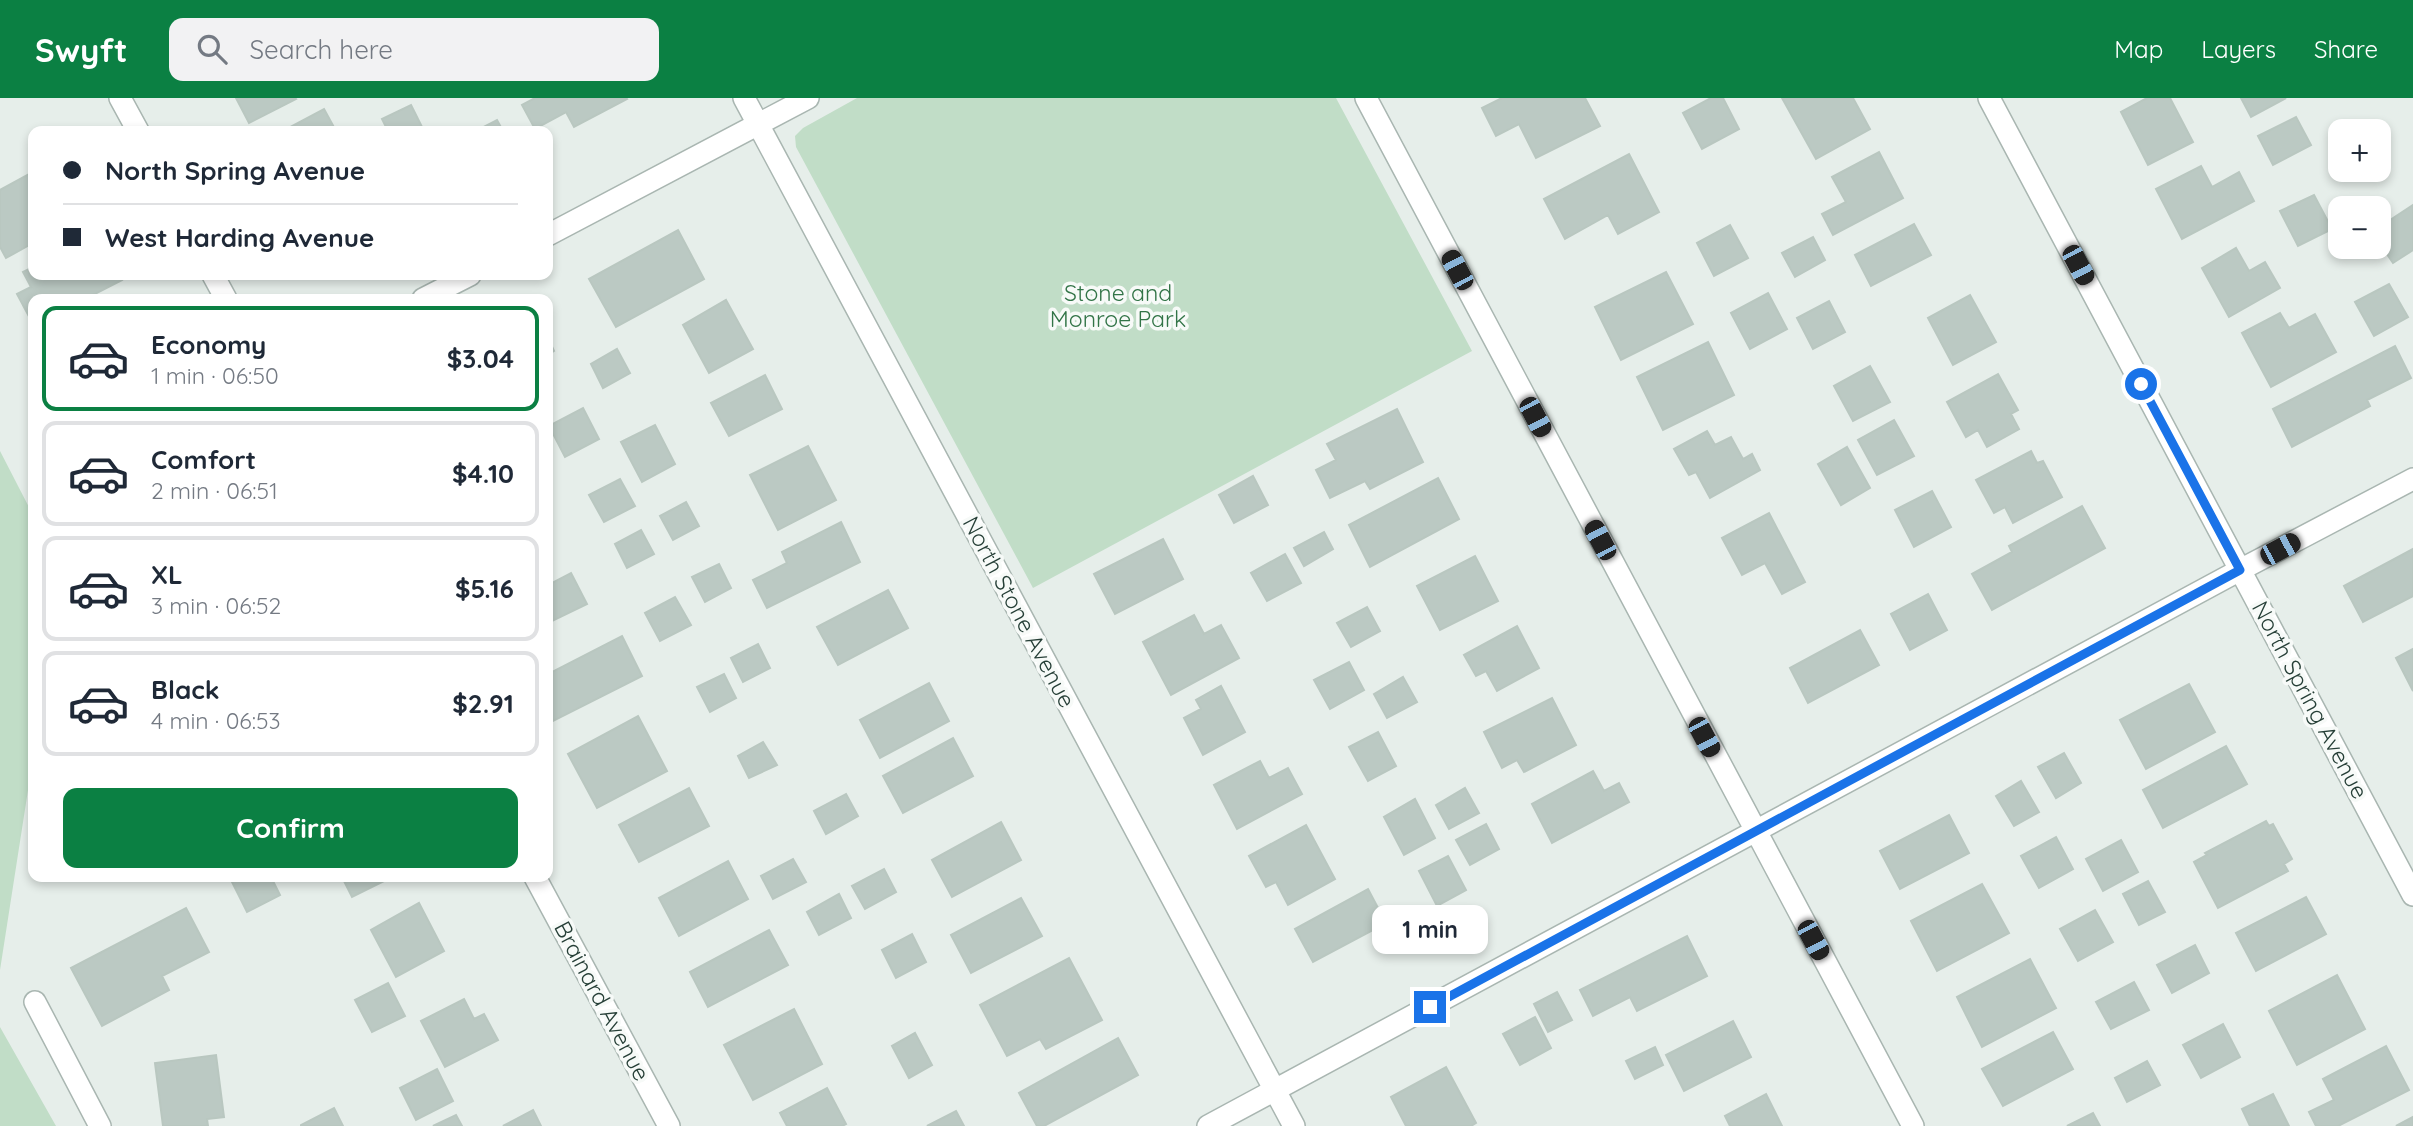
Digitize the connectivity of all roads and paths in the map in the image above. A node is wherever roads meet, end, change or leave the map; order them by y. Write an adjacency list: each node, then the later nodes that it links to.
1 (120, 98): 7 (street)
2 (744, 98): 6 (street, North Stone Avenue)
3 (808, 98): 6 (street)
4 (1366, 98): 13 (street)
5 (1989, 98): 12 (street, North Spring Avenue)
6 (759, 125): 8 (street); 17 (street, North Stone Avenue)
7 (135, 126)
8 (553, 232)
9 (460, 280): 10 (street)
10 (433, 294)
11 (2413, 479): 12 (street)
12 (2240, 570): 13 (street); 15 (street, North Spring Avenue)
13 (1755, 832): 17 (street); 22 (street)
14 (538, 882): 19 (street, Brainard Avenue)
15 (2413, 895)
16 (35, 1002): 18 (street)
17 (1275, 1091): 20 (street); 21 (street, North Stone Avenue)
18 (100, 1126)
19 (669, 1126)
20 (1208, 1126)
21 (1294, 1126)
22 (1913, 1126)

